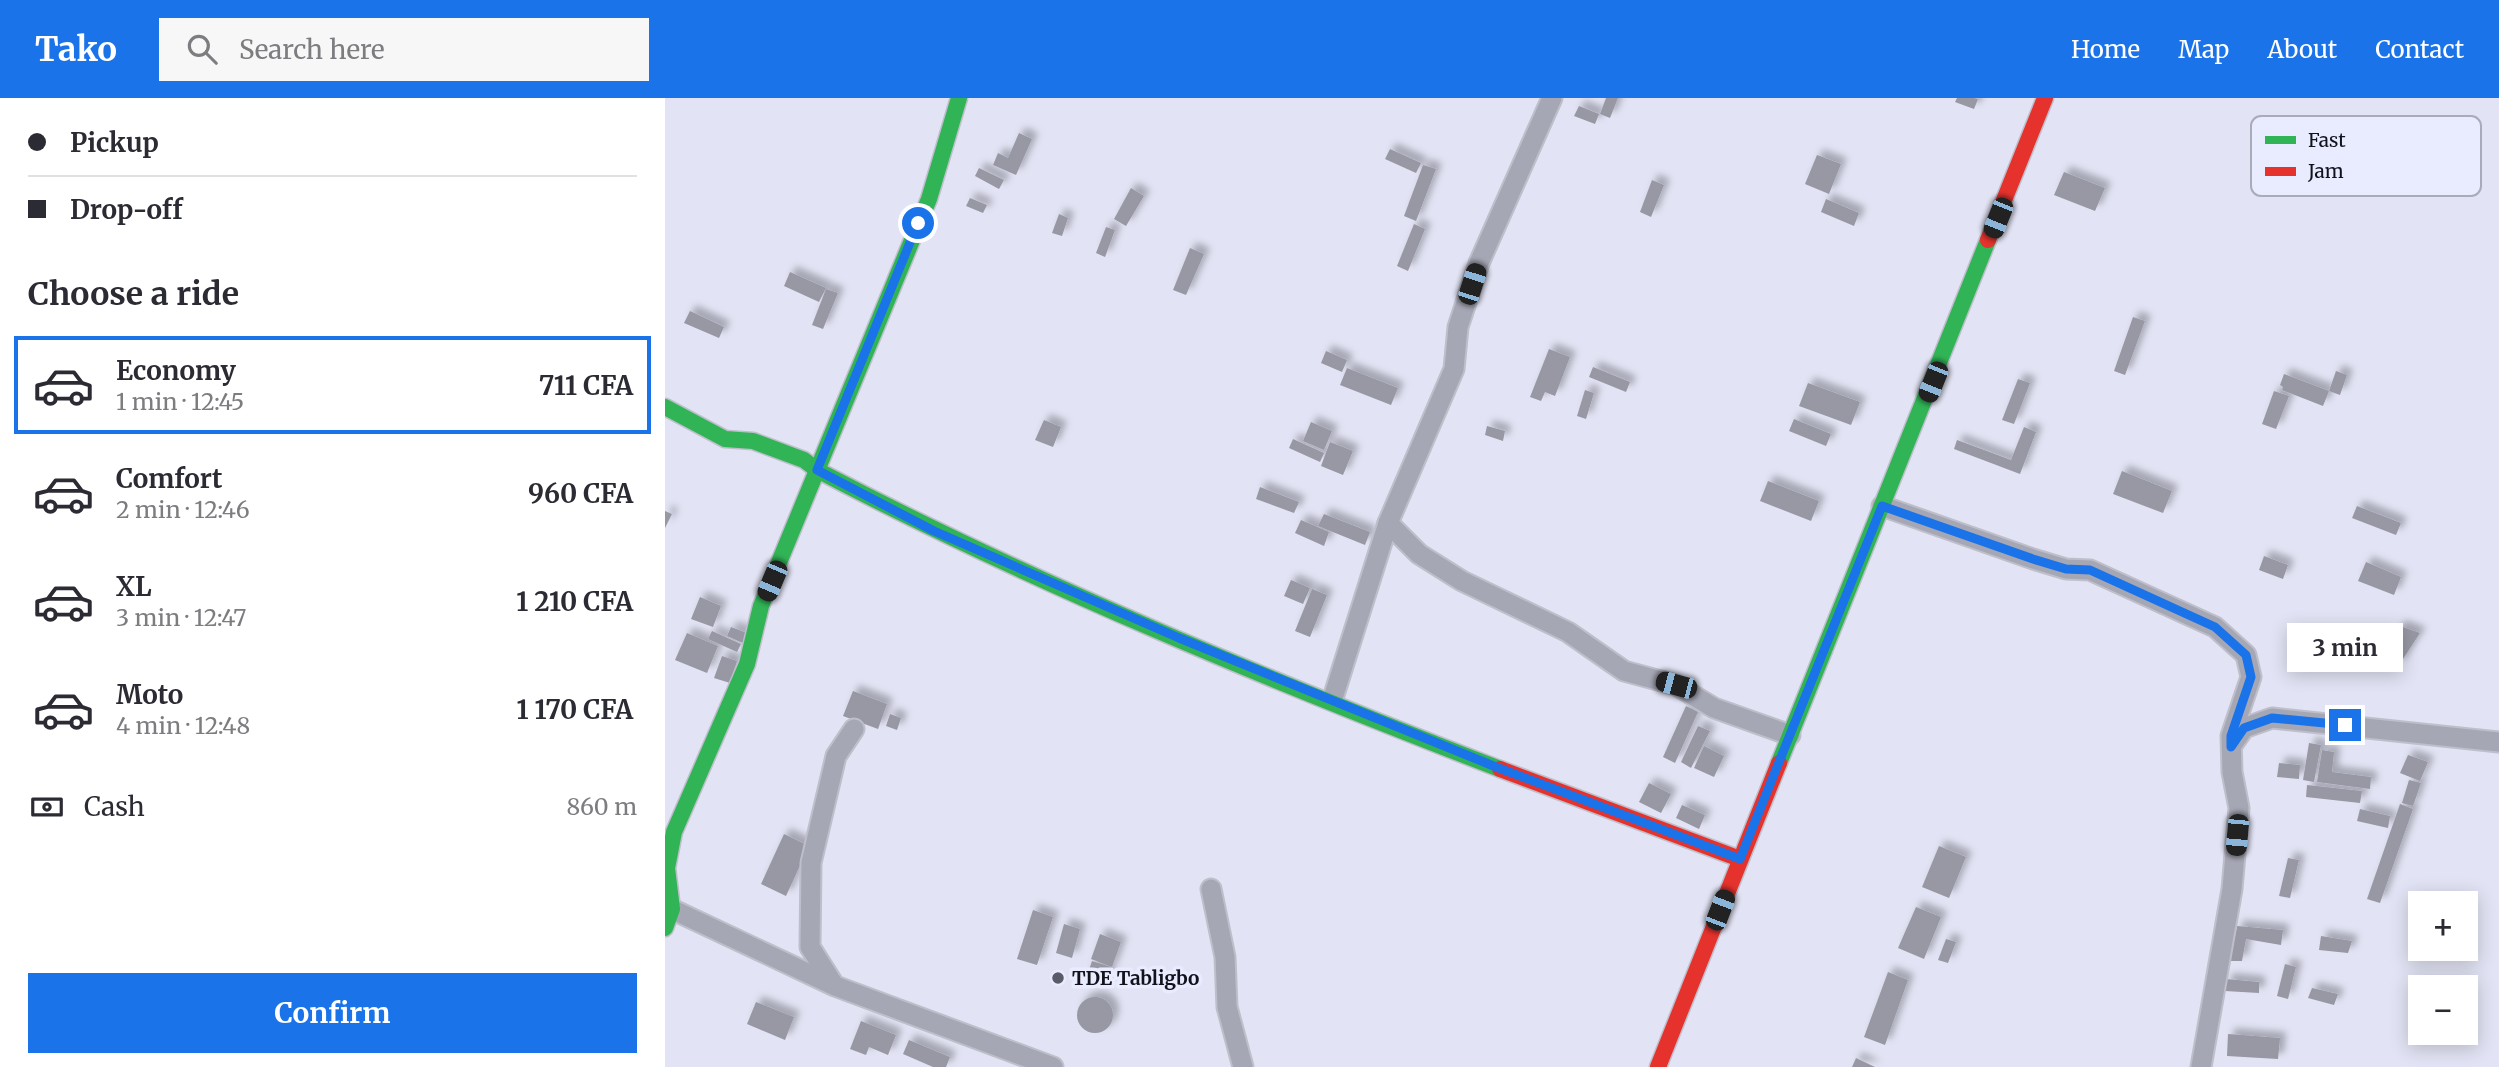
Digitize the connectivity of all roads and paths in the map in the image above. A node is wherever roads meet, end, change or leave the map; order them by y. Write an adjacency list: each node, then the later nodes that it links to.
1 (959, 98): 5 (street)
2 (1552, 98): 7 (street)
3 (2045, 98): 6 (street)
4 (665, 407): 5 (street)
5 (817, 470): 8 (street); 15 (street)
6 (1882, 506): 10 (street); 12 (street)
7 (1388, 523): 8 (street); 10 (street)
8 (1333, 698): 13 (street)
9 (854, 729): 17 (street)
10 (1790, 735): 13 (street)
11 (2499, 742): 12 (street)
12 (2231, 747): 21 (street)
13 (1740, 859): 20 (street)
14 (1211, 889): 19 (street)
15 (669, 907): 16 (street); 17 (street)
16 (665, 928)
17 (835, 986): 18 (street)
18 (1053, 1067)
19 (1243, 1067)
20 (1658, 1067)
21 (2201, 1067)

